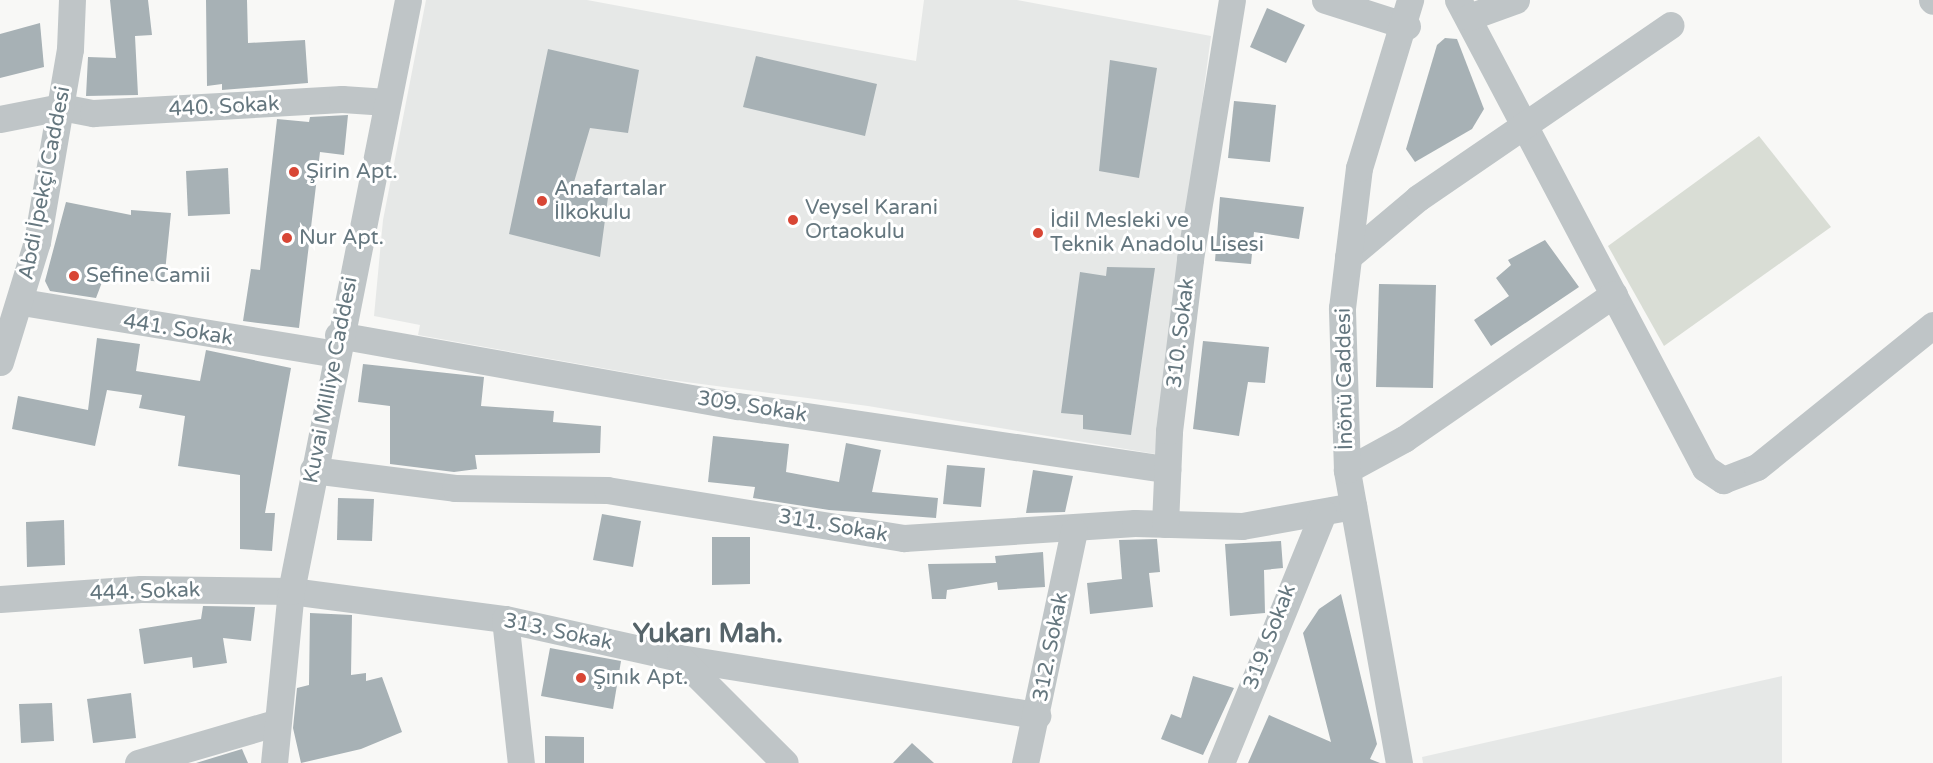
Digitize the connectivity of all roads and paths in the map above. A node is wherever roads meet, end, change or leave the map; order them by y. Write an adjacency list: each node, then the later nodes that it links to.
1 (72, 0): 10 (street, Abdi İpekçi Caddesi)
2 (408, 0): 9 (street, Kuvai Milliye Caddesi)
3 (1232, 0): 19 (street, 310. Sokak)
4 (1325, 0): 7 (street)
5 (1516, 0): 6 (street)
6 (1464, 8): 12 (street)
7 (1409, 13): 13 (street, İnönü Caddesi)
8 (1671, 25): 12 (street)
9 (387, 102): 10 (street, 440. Sokak); 17 (street, Kuvai Milliye Caddesi)
10 (61, 107): 11 (street); 15 (street, Abdi İpekçi Caddesi)
11 (0, 119)
12 (1524, 126): 13 (street); 14 (street)
13 (1348, 257): 21 (street, İnönü Caddesi)
14 (1614, 294): 16 (street); 21 (street)
15 (22, 302): 17 (street, 441. Sokak); 18 (street, Abdi İpekçi Caddesi)
16 (1933, 326)
17 (337, 345): 19 (street, 309. Sokak); 20 (street, Kuvai Milliye Caddesi)
18 (0, 362)
19 (1167, 469): 24 (street, 310. Sokak)
20 (313, 470): 25 (street, 311. Sokak); 26 (street, Kuvai Milliye Caddesi)
21 (1347, 470): 22 (street, İnönü Caddesi)
22 (1353, 506): 23 (street, 311. Sokak); 38 (street, İnönü Caddesi)
23 (1323, 513): 24 (street, 311. Sokak); 37 (street, 319. Sokak)
24 (1165, 524): 25 (street, 311. Sokak)
25 (1074, 531): 30 (street, 312. Sokak)
26 (291, 591): 27 (street, 444. Sokak); 28 (street, 313. Sokak); 31 (street, Kuvai Milliye Caddesi)
27 (0, 599)
28 (505, 619): 29 (street, 313. Sokak); 34 (street)
29 (680, 658): 30 (street, 313. Sokak); 35 (street)
30 (1037, 715): 36 (street, 312. Sokak)
31 (275, 723): 32 (street); 33 (street, Kuvai Milliye Caddesi)
32 (138, 763)
33 (274, 763)
34 (521, 763)
35 (785, 763)
36 (1025, 763)
37 (1221, 763)
38 (1399, 763)

